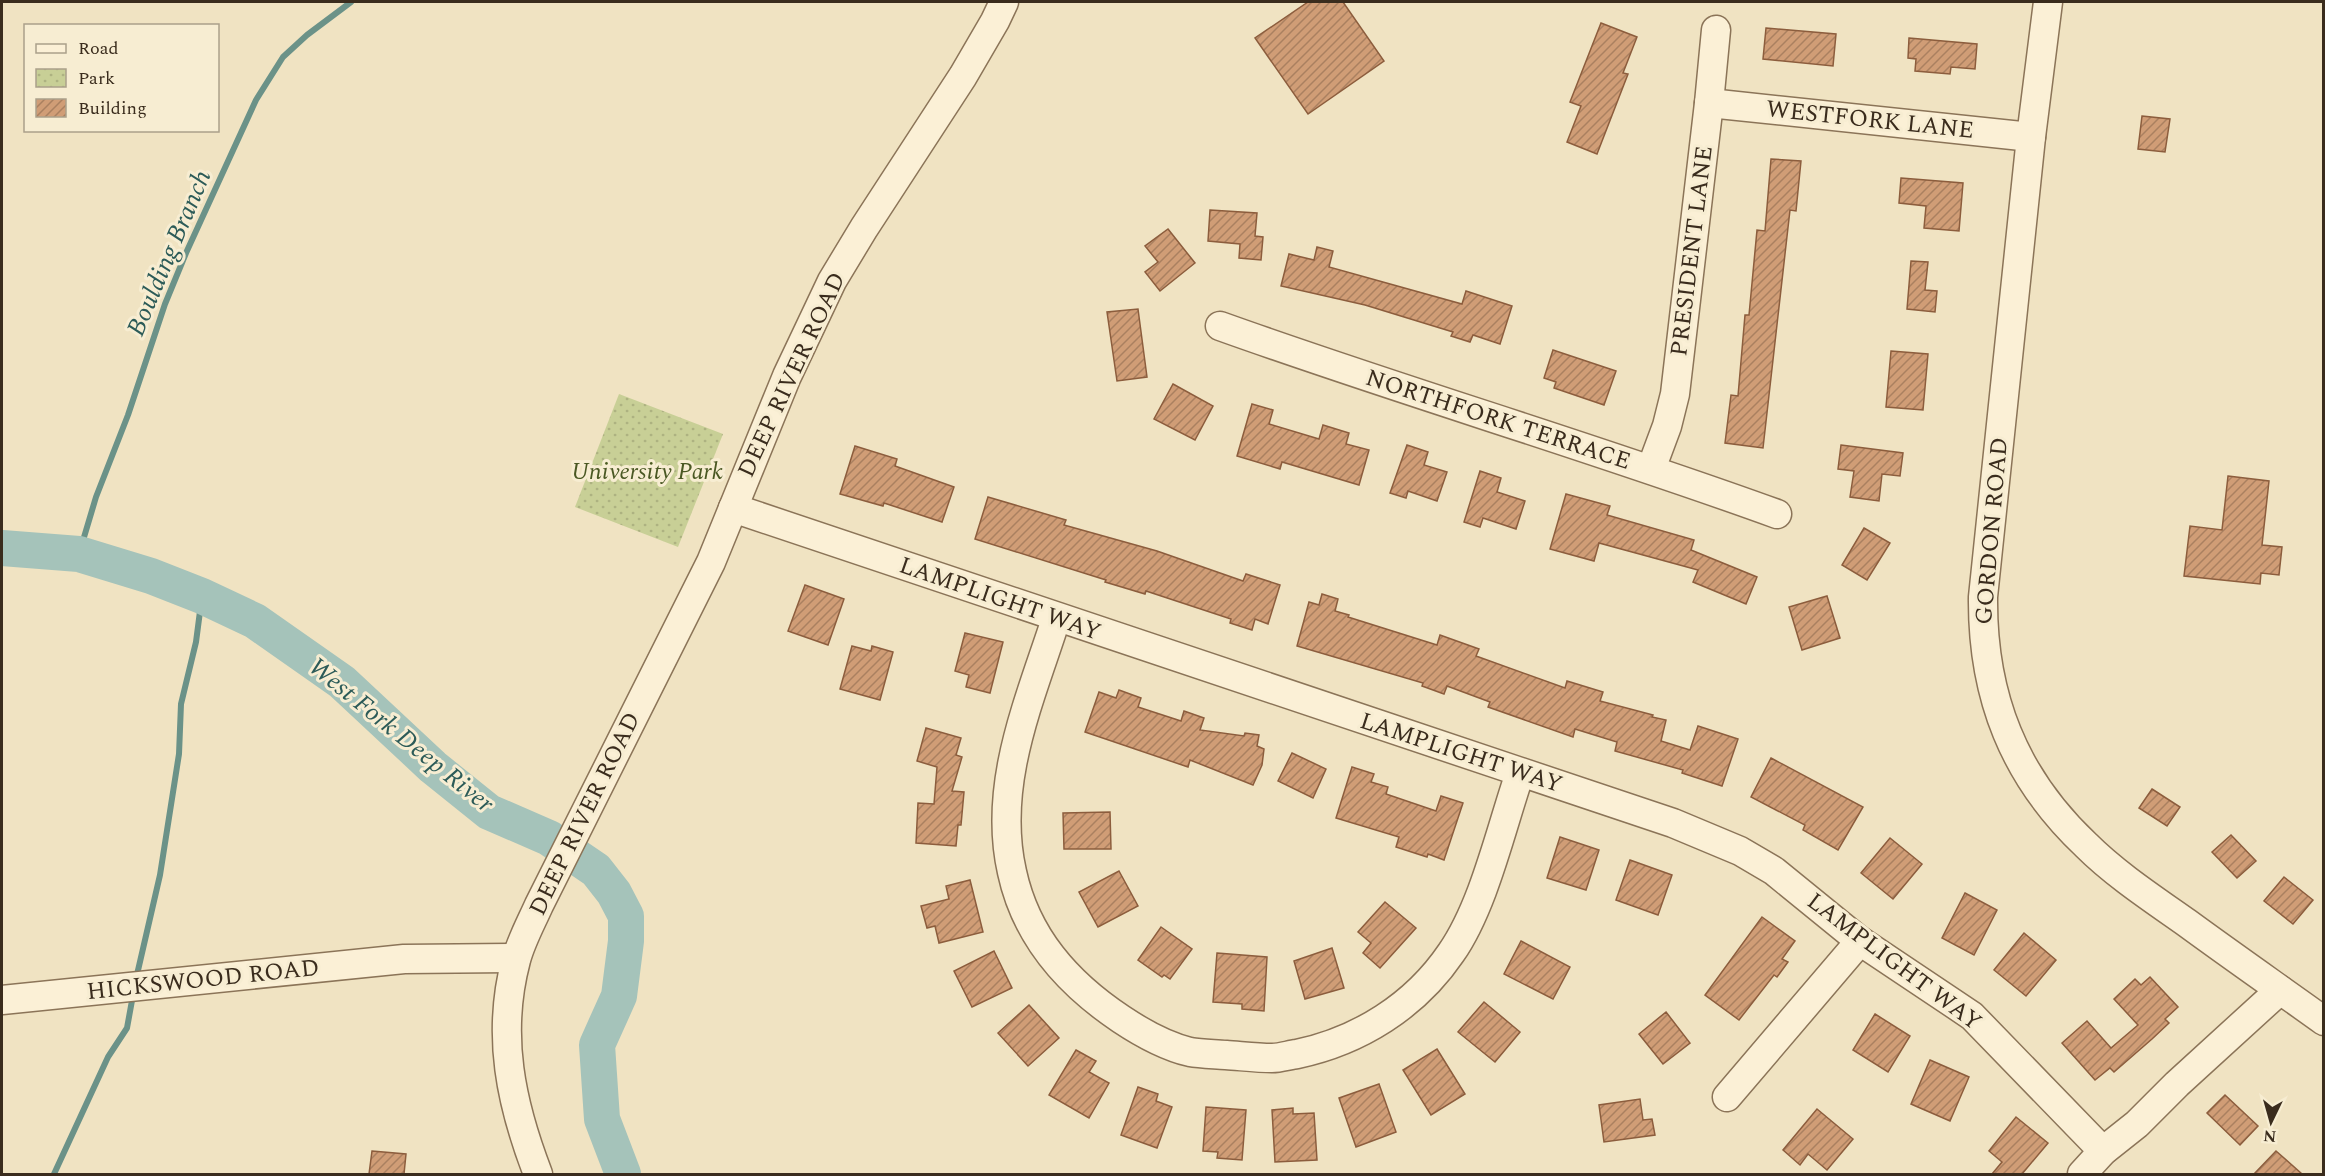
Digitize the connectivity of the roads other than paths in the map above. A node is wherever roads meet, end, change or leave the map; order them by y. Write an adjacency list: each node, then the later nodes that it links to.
1 (1004, 2): 8 (street, DEEP RIVER ROAD)
2 (2048, 2): 5 (street, GORDON ROAD)
3 (1716, 30): 4 (street, PRESIDENT LANE)
4 (1709, 103): 5 (street, WESTFORK LANE); 7 (street, PRESIDENT LANE)
5 (2031, 137): 14 (street, GORDON ROAD)
6 (1220, 326): 7 (street, NORTHFORK TERRACE)
7 (1652, 469): 9 (street, NORTHFORK TERRACE)
8 (733, 508): 10 (street, LAMPLIGHT WAY); 13 (street, DEEP RIVER ROAD)
9 (1777, 514)
10 (1056, 619): 11 (street, LAMPLIGHT WAY); 11 (street)
11 (1520, 772): 12 (street, LAMPLIGHT WAY)
12 (1860, 941): 17 (street); 18 (street, LAMPLIGHT WAY)
13 (516, 958): 15 (street, HICKSWOOD ROAD); 19 (street, DEEP RIVER ROAD)
14 (2280, 990): 16 (street, GORDON ROAD); 18 (street)
15 (2, 1000)
16 (2324, 1021)
17 (1727, 1096)
18 (2103, 1151): 20 (street)
19 (538, 1174)
20 (2082, 1174)

